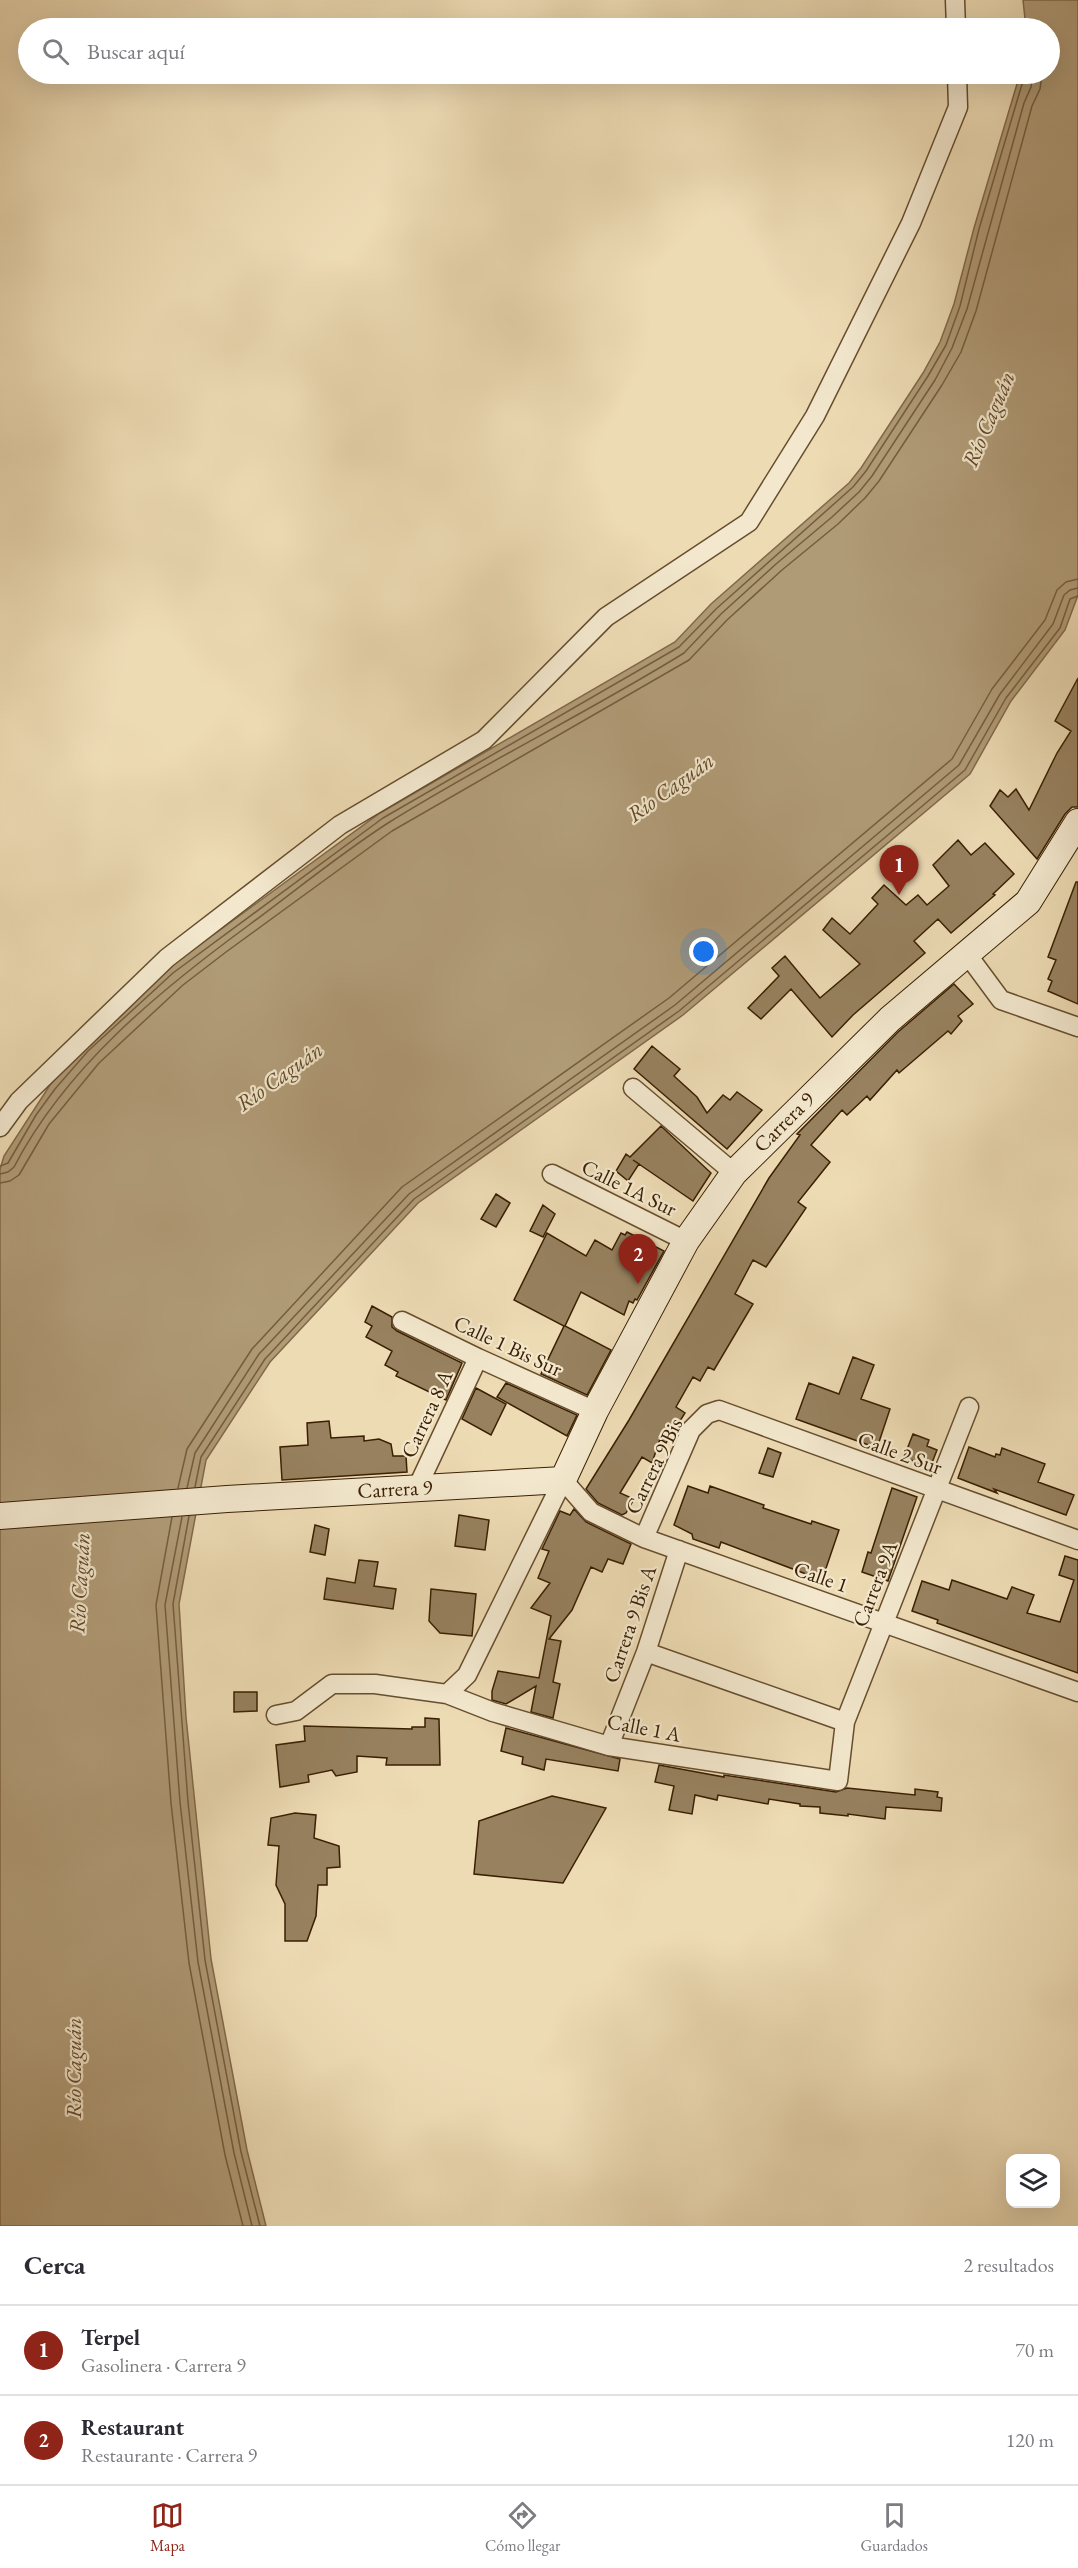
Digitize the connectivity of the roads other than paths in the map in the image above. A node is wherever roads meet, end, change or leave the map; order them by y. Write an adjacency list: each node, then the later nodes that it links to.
1 (955, 0): 2 (street)
2 (956, 18)
3 (957, 84): 8 (street)
4 (1078, 822): 5 (main road, Carrera 9)
5 (968, 954): 6 (street); 9 (main road, Carrera 9)
6 (1078, 1027)
7 (633, 1088): 9 (street)
8 (0, 1126)
9 (734, 1173): 11 (main road, Carrera 9)
10 (552, 1174): 11 (street, Calle 1A Sur)
11 (686, 1241): 15 (main road, Carrera 9)
12 (402, 1321): 13 (street, Calle 1 Bis Sur)
13 (478, 1359): 15 (street, Calle 1 Bis Sur); 18 (street, Carrera 8 A)
14 (969, 1407): 19 (street, Carrera 9A)
15 (595, 1411): 17 (main road, Carrera 9)
16 (706, 1414): 19 (street, Calle 2 Sur); 21 (street, Carrera 9 Bis)
17 (563, 1480): 18 (main road, Carrera 9); 21 (street, Calle 1); 27 (street, Carrera 9)
18 (417, 1488): 20 (main road, Carrera 9)
19 (936, 1491): 22 (street, Calle 2 Sur); 24 (street, Carrera 9A)
20 (0, 1516)
21 (644, 1538): 23 (street, Calle 1)
22 (1078, 1540)
23 (679, 1550): 24 (street, Calle 1); 25 (street, Carrera 9 Bis A)
24 (884, 1623): 26 (street, Calle 1); 29 (street, Carrera 9A)
25 (646, 1652): 29 (street); 30 (street, Carrera 9 Bis A)
26 (1078, 1692)
27 (447, 1694): 28 (street, Calle 1 A); 30 (street, Calle 1 A)
28 (276, 1716)
29 (845, 1722): 31 (street, Carrera 9A)
30 (609, 1746): 31 (street, Calle 1 A)
31 (838, 1781)

